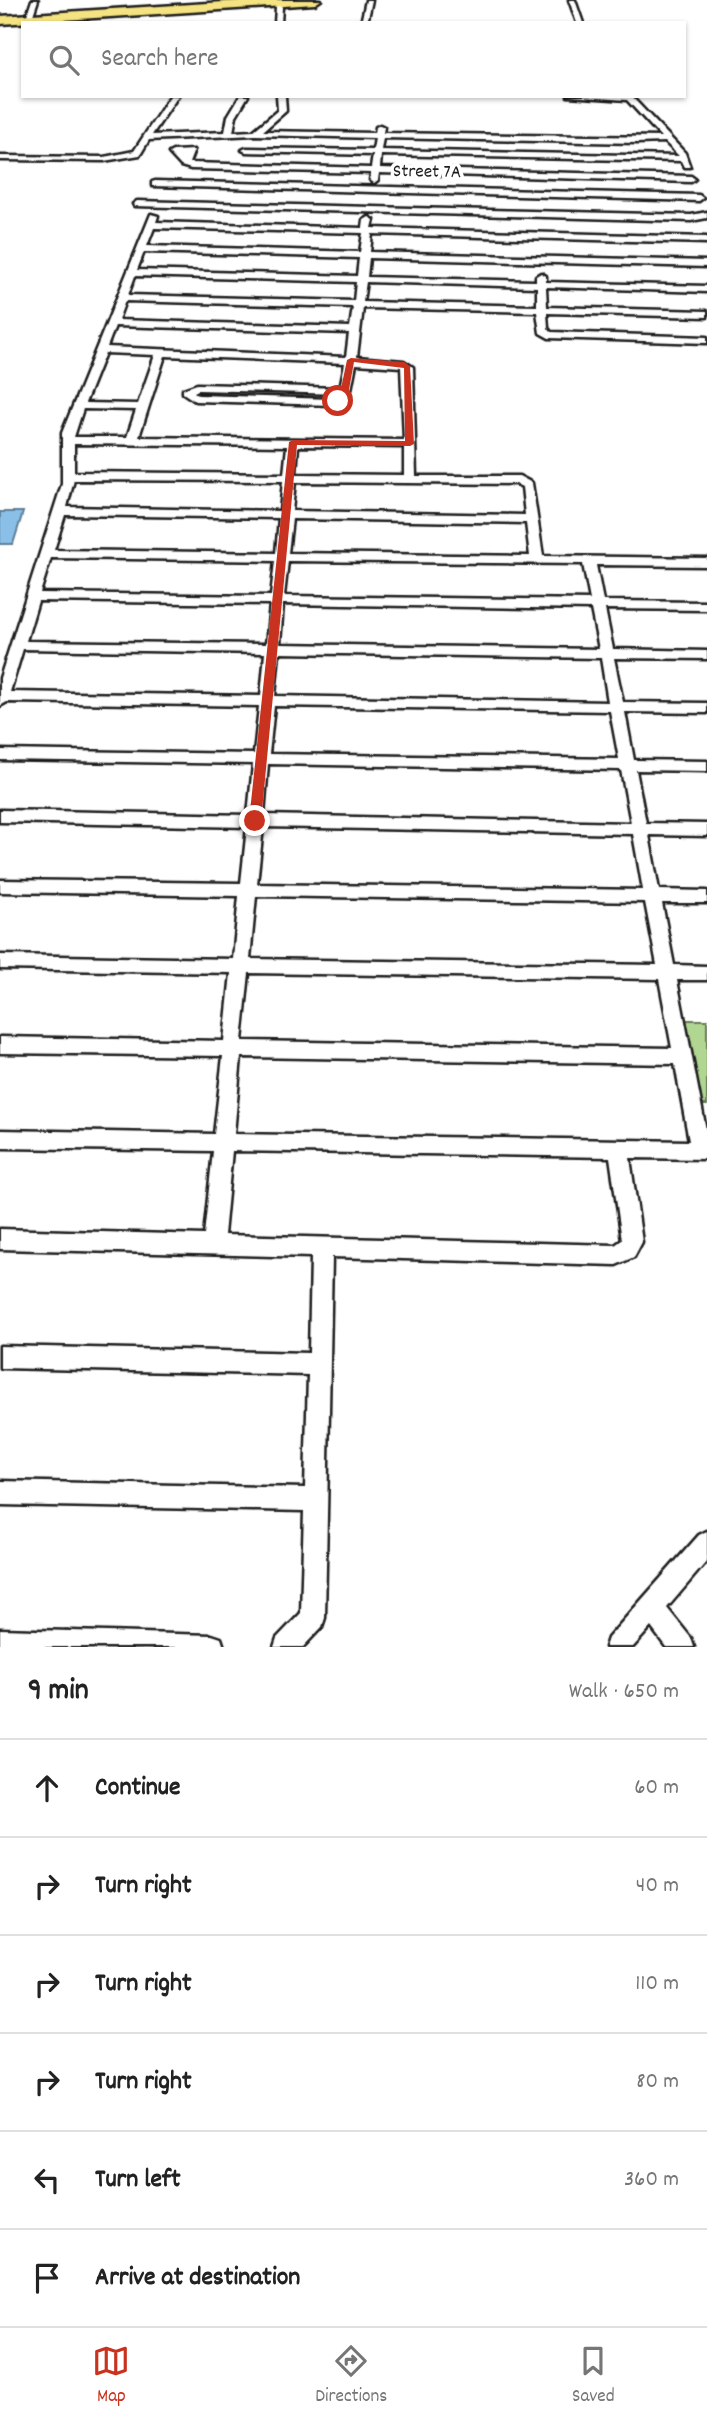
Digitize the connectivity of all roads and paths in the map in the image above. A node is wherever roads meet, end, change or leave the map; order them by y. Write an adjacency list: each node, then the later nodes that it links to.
1 (34, 0): 6 (street)
2 (315, 0): 5 (highway)
3 (369, 0): 9 (street)
4 (572, 0): 10 (street)
5 (275, 2): 6 (highway); 8 (street)
6 (29, 18): 7 (highway)
7 (0, 20)
8 (278, 21)
9 (364, 21)
10 (579, 21)
11 (173, 98): 19 (street)
12 (243, 98): 17 (street)
13 (281, 98): 16 (street)
14 (629, 98): 20 (street)
15 (380, 132): 16 (street); 18 (street); 22 (street)
16 (252, 133): 17 (street); 21 (street)
17 (229, 134): 19 (street)
18 (527, 135): 20 (street); 23 (street)
19 (148, 138): 24 (street)
20 (666, 139): 25 (street)
21 (246, 150): 22 (street); 27 (street)
22 (377, 152): 23 (street); 28 (street)
23 (529, 156): 25 (street); 29 (street)
24 (0, 158)
25 (684, 159): 30 (street)
26 (184, 164): 27 (street)
27 (241, 167): 28 (street); 32 (street)
28 (375, 170): 29 (street); 33 (street)
29 (531, 175): 30 (street); 34 (street)
30 (691, 179): 37 (street)
31 (155, 184): 32 (street, Street 7A)
32 (235, 186): 33 (street, Street 7A); 38 (street)
33 (373, 190): 34 (street, Street 7A); 39 (street)
34 (533, 194): 37 (street, Street 7A); 40 (street)
35 (138, 204): 36 (street)
36 (159, 204): 38 (street); 42 (street)
37 (704, 204)
38 (230, 206): 39 (street)
39 (370, 210): 40 (street); 43 (street)
40 (535, 214): 41 (street); 44 (street)
41 (707, 215)
42 (151, 225): 43 (street); 46 (street)
43 (368, 231): 44 (street); 47 (street)
44 (537, 235): 45 (street); 48 (street)
45 (707, 240)
46 (141, 249): 47 (street); 51 (street)
47 (365, 255): 48 (street); 52 (street)
48 (539, 260): 49 (street); 53 (street)
49 (670, 263): 50 (street); 54 (street)
50 (707, 264)
51 (132, 273): 52 (street); 56 (street)
52 (362, 279): 53 (street); 57 (street)
53 (541, 284): 54 (street); 58 (street)
54 (676, 288): 55 (street)
55 (707, 289)
56 (122, 298): 57 (street); 60 (street)
57 (359, 304): 58 (street); 61 (street)
58 (544, 310): 59 (street); 62 (street)
59 (707, 314)
60 (112, 323): 61 (street); 63 (street)
61 (356, 330): 65 (street)
62 (707, 340)
63 (101, 350): 64 (street); 67 (street)
64 (161, 352): 65 (street); 68 (street)
65 (351, 360): 66 (street); 72 (street)
66 (345, 391): 66 (street)
67 (79, 405): 68 (street); 69 (street)
68 (143, 407): 70 (street)
69 (68, 440): 70 (street); 73 (street)
70 (132, 440): 71 (street)
71 (293, 442): 72 (street); 74 (street)
72 (410, 444): 75 (street)
73 (68, 476): 74 (street); 76 (street)
74 (289, 477): 75 (street); 77 (street)
75 (410, 478): 78 (street)
76 (59, 511): 77 (street); 79 (street)
77 (286, 515): 78 (street); 80 (street)
78 (530, 519): 81 (street)
79 (46, 554): 80 (street); 84 (street)
80 (281, 556): 81 (street); 85 (street)
81 (537, 559): 82 (street)
82 (589, 560): 83 (street); 86 (street)
83 (707, 562)
84 (33, 597): 85 (street); 88 (street)
85 (277, 601): 86 (street); 89 (street)
86 (598, 606): 87 (street); 90 (street)
87 (707, 606)
88 (18, 645): 89 (street); 92 (street)
89 (272, 649): 90 (street); 93 (street)
90 (607, 653): 91 (street); 94 (street)
91 (707, 655)
92 (1, 699): 93 (street)
93 (267, 701): 94 (street); 97 (street)
94 (617, 707): 95 (street); 98 (street)
95 (707, 708)
96 (0, 755): 97 (street)
97 (261, 759): 98 (street); 101 (street)
98 (628, 765): 99 (street); 102 (street)
99 (707, 766)
100 (0, 816): 101 (street)
101 (255, 821): 102 (street); 105 (street)
102 (639, 829): 103 (street); 106 (street)
103 (707, 830)
104 (0, 886): 105 (street)
105 (248, 890): 106 (street); 109 (street)
106 (652, 896): 107 (street); 110 (street)
107 (707, 897)
108 (0, 962): 109 (street)
109 (240, 967): 110 (street); 113 (street)
110 (666, 972): 111 (street); 114 (street)
111 (707, 973)
112 (0, 1045): 113 (street)
113 (232, 1048): 114 (street); 116 (street)
114 (682, 1056): 118 (street)
115 (0, 1139): 116 (street)
116 (223, 1143): 117 (street); 120 (street)
117 (618, 1149): 118 (street); 121 (street)
118 (703, 1150)
119 (0, 1239): 120 (street)
120 (213, 1245): 121 (street)
121 (323, 1248): 123 (street)
122 (0, 1357): 123 (street)
123 (320, 1364): 125 (street)
124 (0, 1493): 125 (street)
125 (316, 1500): 130 (street)
126 (707, 1543): 127 (street)
127 (650, 1608): 131 (street); 132 (street)
128 (0, 1642): 129 (street)
129 (212, 1647)
130 (286, 1647)
131 (617, 1647)
132 (682, 1647)

